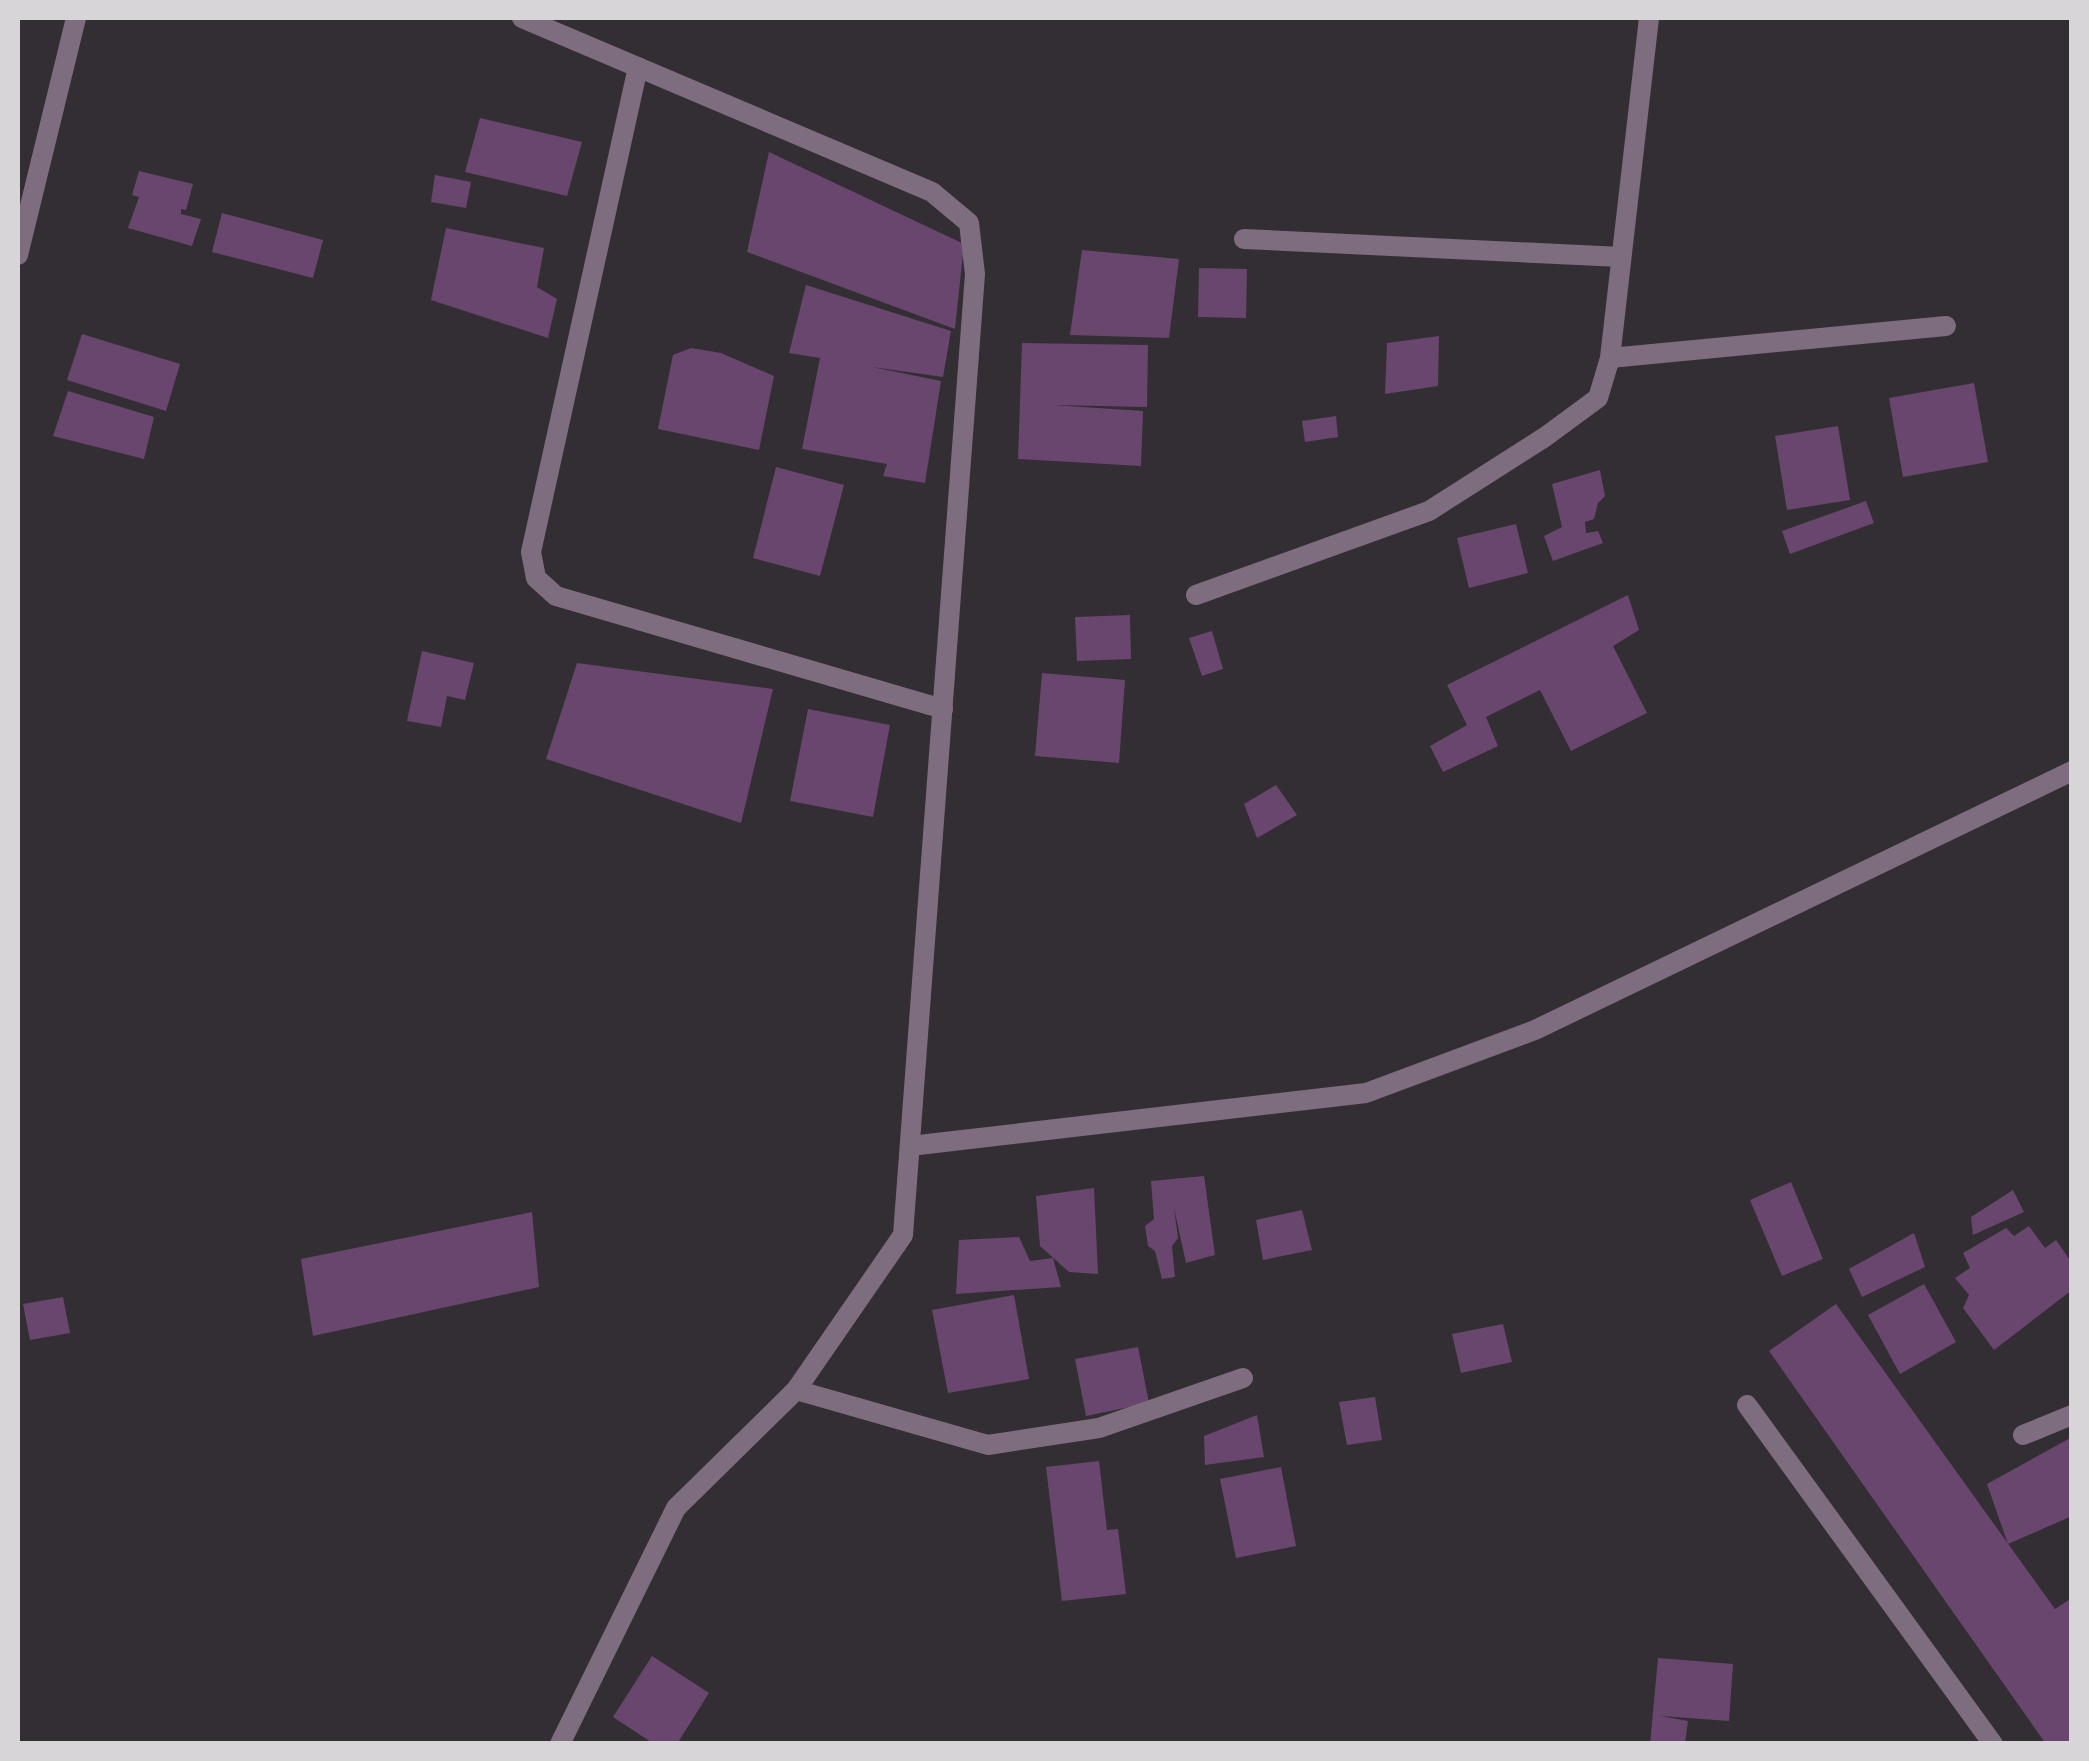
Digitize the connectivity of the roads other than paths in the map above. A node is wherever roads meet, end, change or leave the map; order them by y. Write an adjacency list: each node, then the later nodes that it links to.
1 (76, 18): 6 (street)
2 (522, 18): 4 (street)
3 (1649, 18): 7 (street)
4 (638, 67): 11 (street); 11 (street)
5 (1244, 239): 7 (street)
6 (18, 255)
7 (1622, 257): 9 (street)
8 (1946, 326): 9 (street)
9 (1610, 358): 10 (street)
10 (1196, 594)
11 (943, 709): 13 (street)
12 (2072, 771): 13 (street)
13 (910, 1146): 15 (street)
14 (1242, 1378): 15 (street)
15 (796, 1390): 19 (street)
16 (1747, 1404): 20 (street)
17 (2072, 1414): 18 (street)
18 (2023, 1436)
19 (560, 1744)
20 (1993, 1744)

